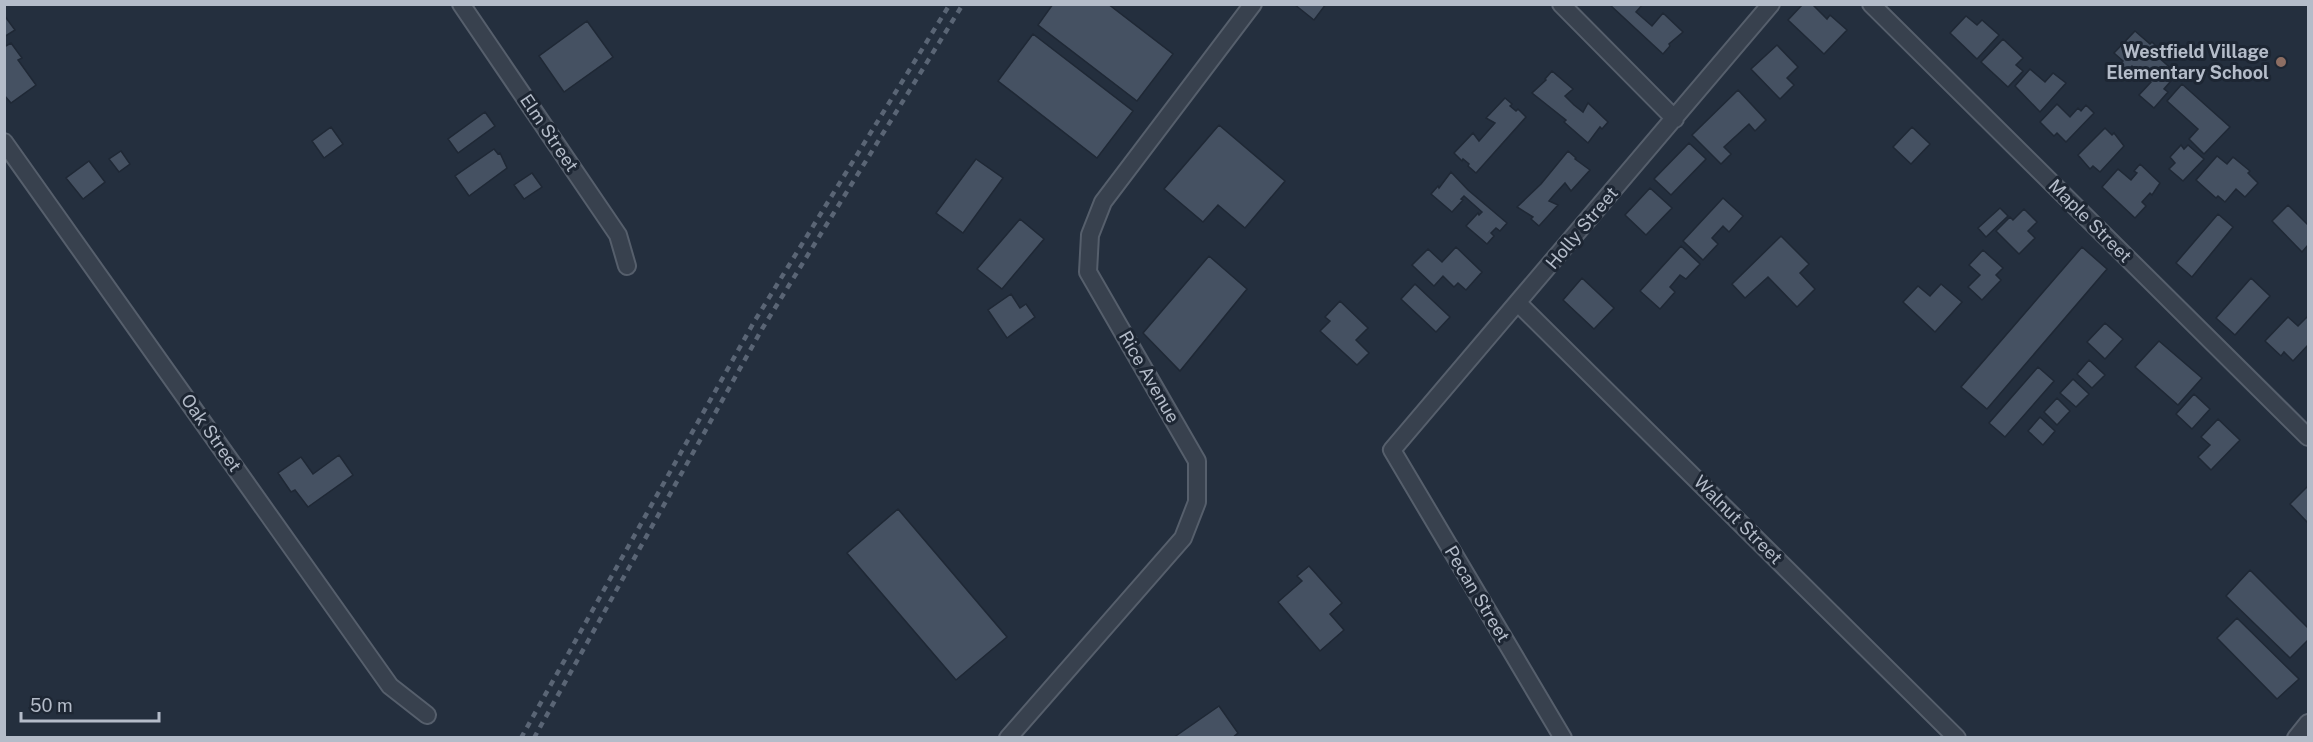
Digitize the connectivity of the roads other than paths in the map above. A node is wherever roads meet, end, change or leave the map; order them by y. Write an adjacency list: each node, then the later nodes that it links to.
1 (461, 4): 8 (street, Elm Street)
2 (1253, 4): 14 (street, Rice Avenue)
3 (1561, 4): 6 (street)
4 (1771, 4): 6 (street, Holly Street)
5 (1871, 4): 10 (street, Maple Street)
6 (1674, 119): 9 (street, Holly Street)
7 (4, 142): 12 (street, Oak Street)
8 (627, 266)
9 (1518, 303): 11 (street, Holly Street); 16 (street, Walnut Street)
10 (2308, 438)
11 (1392, 450): 15 (street, Pecan Street)
12 (427, 715)
13 (2308, 723): 17 (street)
14 (1008, 738)
15 (1563, 738)
16 (1957, 738)
17 (2296, 738)

